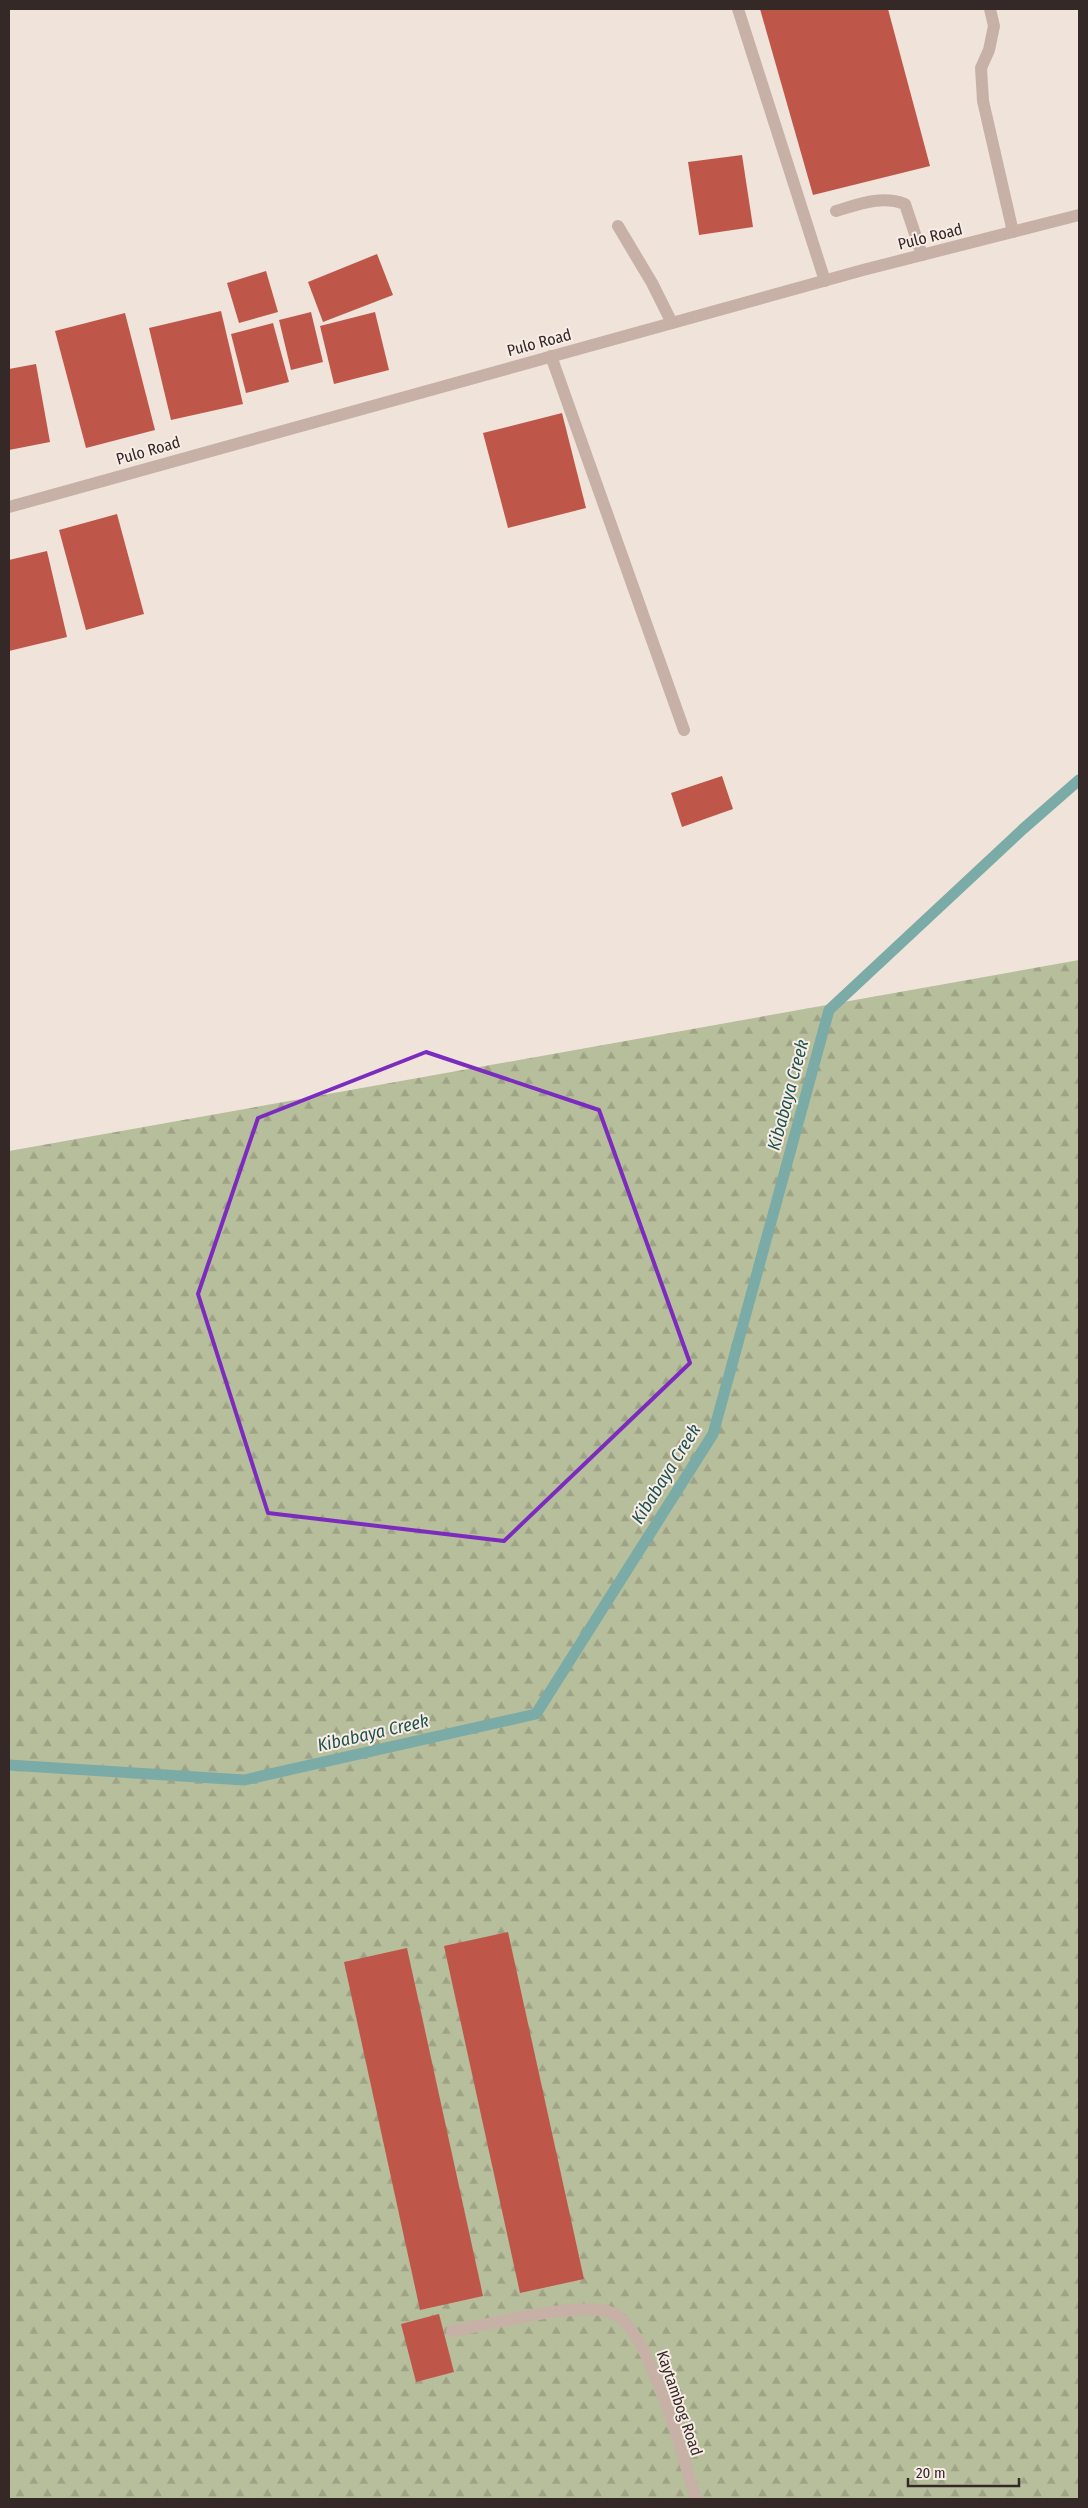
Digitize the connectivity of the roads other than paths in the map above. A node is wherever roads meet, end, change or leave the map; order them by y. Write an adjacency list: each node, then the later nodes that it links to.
1 (738, 9): 8 (street)
2 (990, 9): 6 (street)
3 (836, 210): 7 (street)
4 (1079, 215): 6 (street, Pulo Road)
5 (618, 226): 9 (street)
6 (1013, 232): 7 (street, Pulo Road)
7 (922, 255): 8 (street, Pulo Road)
8 (825, 281): 9 (street, Pulo Road)
9 (672, 323): 10 (street, Pulo Road)
10 (551, 356): 11 (street, Pulo Road); 12 (street)
11 (9, 506)
12 (684, 730)
13 (452, 2332): 14 (street, Kaytambog Road)
14 (696, 2499)

